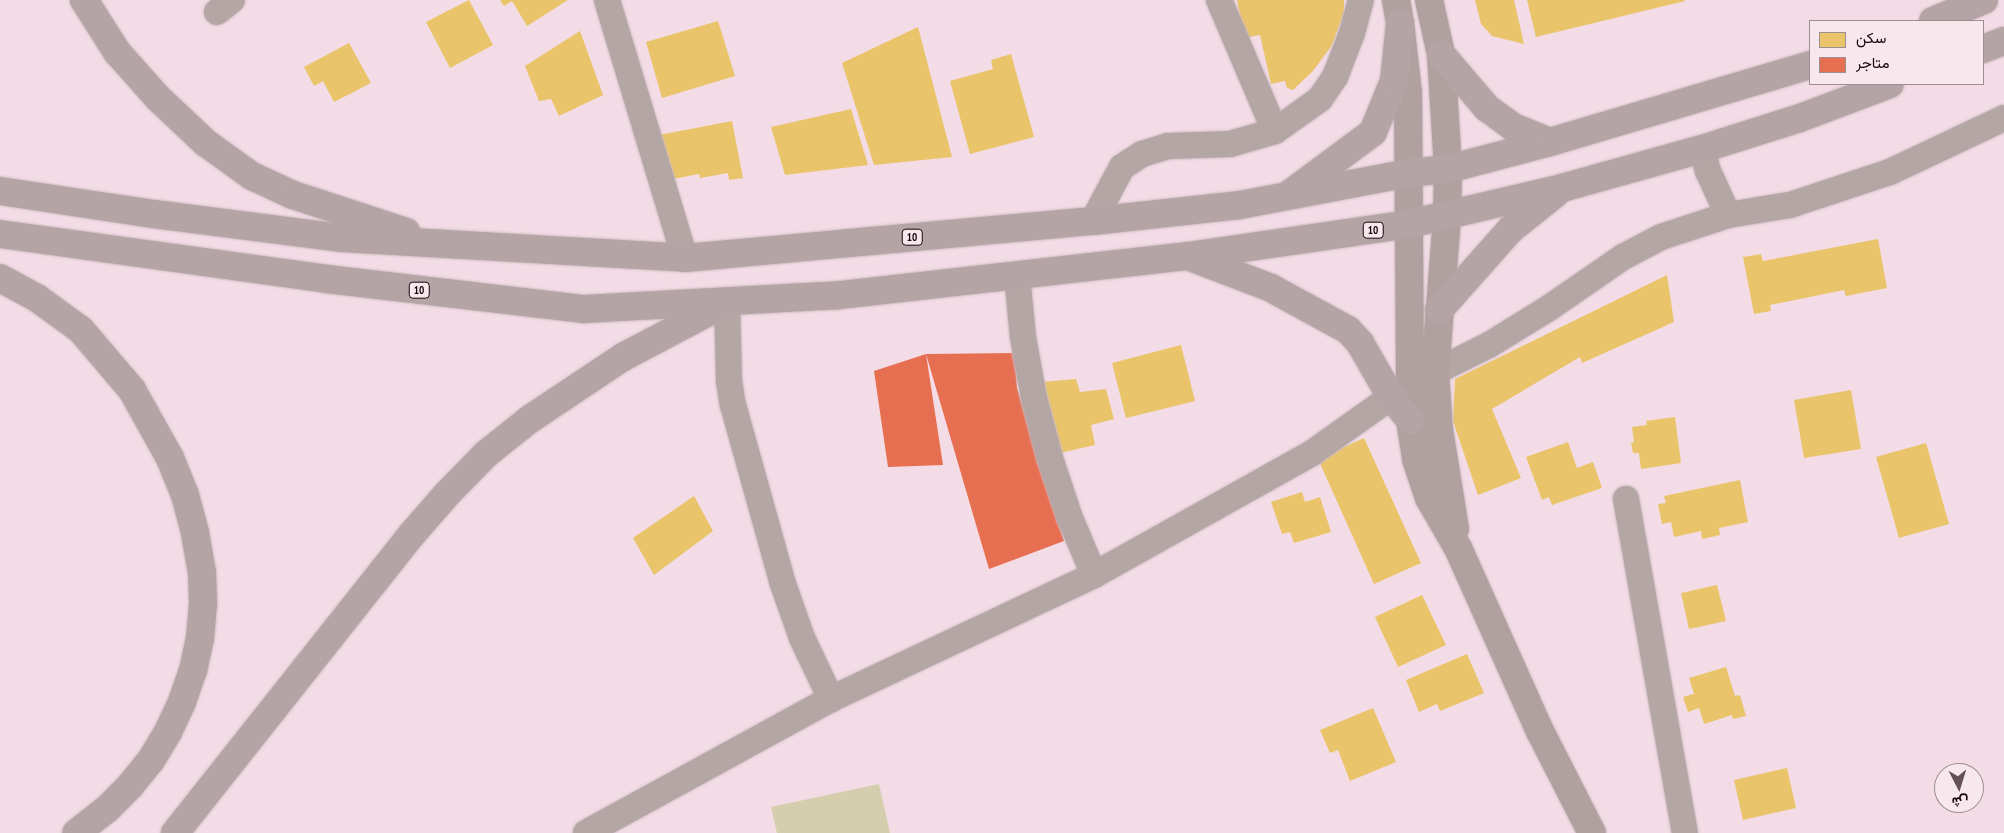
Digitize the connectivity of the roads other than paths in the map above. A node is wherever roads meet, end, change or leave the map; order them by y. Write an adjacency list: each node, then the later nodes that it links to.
1 (84, 0): 28 (highway)
2 (607, 0): 30 (street)
3 (1219, 0): 15 (street)
4 (1361, 0): 15 (street)
5 (1429, 0): 11 (main road)
6 (1984, 0): 8 (highway)
7 (1398, 11): 19 (main road); 22 (highway)
8 (1935, 20)
9 (2004, 41): 10 (highway)
10 (1984, 49)
11 (1441, 54): 16 (highway); 18 (main road)
12 (1809, 65): 16 (highway, 10)
13 (1887, 85): 17 (highway, 10)
14 (2004, 118): 23 (street)
15 (1275, 131): 25 (street)
16 (1550, 142): 18 (highway, 10)
17 (1702, 149): 20 (highway, 10); 23 (street)
18 (1448, 169): 19 (highway, 10); 24 (main road)
19 (1409, 174): 22 (highway, 10); 26 (main road)
20 (1562, 188): 24 (highway, 10); 34 (highway)
21 (0, 191): 28 (highway, 10)
22 (1285, 197): 25 (highway, 10)
23 (1728, 215): 35 (street)
24 (1447, 217): 26 (highway, 10); 34 (main road)
25 (1094, 221): 30 (highway, 10)
26 (1409, 224): 29 (highway, 10); 37 (main road)
27 (0, 234): 33 (highway, 10)
28 (456, 246): 30 (highway, 10)
29 (1188, 256): 31 (highway, 10); 36 (highway)
30 (685, 258)
31 (1017, 275): 33 (highway, 10); 40 (street)
32 (0, 278): 42 (highway)
33 (727, 303): 41 (street); 43 (highway)
34 (1440, 310): 35 (main road)
35 (1435, 372): 39 (main road)
36 (1391, 397): 37 (highway); 40 (street)
37 (1410, 420): 39 (main road)
38 (1626, 499): 46 (street)
39 (1458, 548): 45 (main road)
40 (1094, 575): 41 (street)
41 (832, 699): 44 (street)
42 (76, 833)
43 (176, 833)
44 (586, 833)
45 (1592, 833)
46 (1685, 833)

